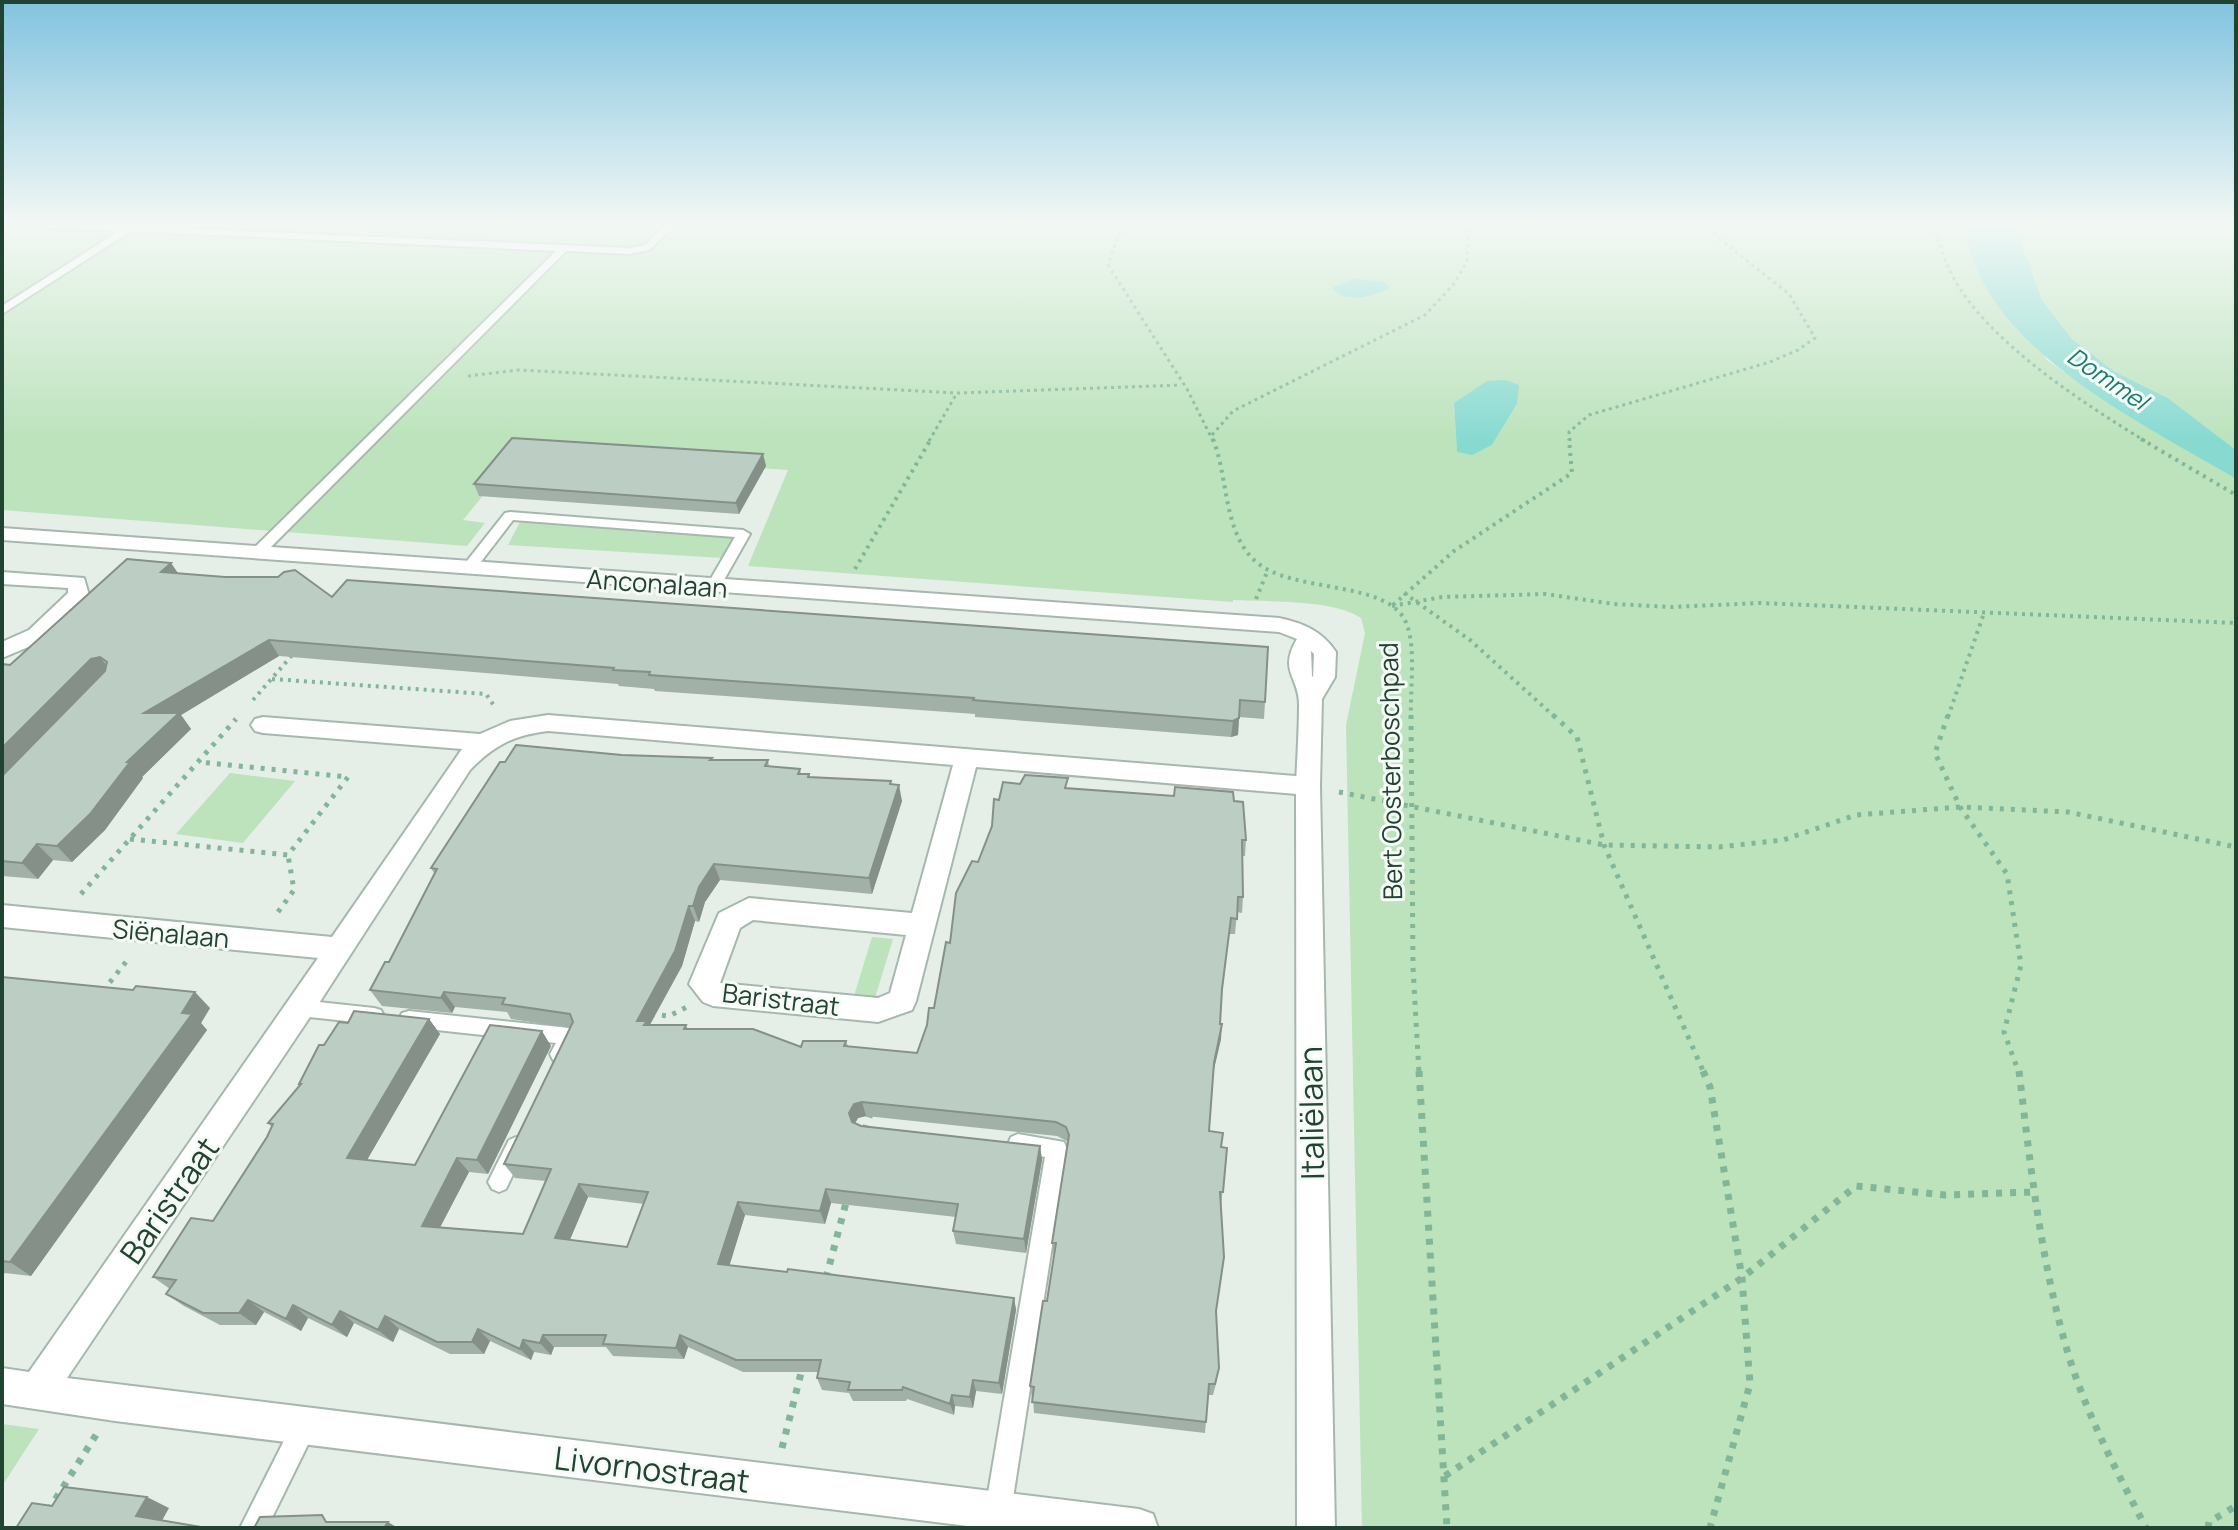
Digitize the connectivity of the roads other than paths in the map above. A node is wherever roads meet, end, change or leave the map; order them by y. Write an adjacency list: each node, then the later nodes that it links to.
1 (24, 296): 3 (lane)
2 (516, 296): 5 (lane)
3 (2, 311)
4 (2, 534): 5 (street, Anconalaan)
5 (256, 554): 6 (street, Anconalaan)
6 (468, 569): 8 (street, Anconalaan); 8 (lane)
7 (2, 578): 10 (street)
8 (713, 587): 9 (street, Anconalaan)
9 (1309, 637): 14 (street, Italiëlaan)
10 (2, 651)
11 (263, 725): 12 (street)
12 (481, 742): 13 (street, Baristraat); 17 (street, Baristraat)
13 (966, 760): 14 (street, Baristraat); 16 (street, Baristraat)
14 (1308, 786): 28 (street, Italiëlaan)
15 (2, 916): 17 (street, Siënalaan)
16 (921, 925): 16 (street, Baristraat)
17 (339, 949): 18 (street, Baristraat)
18 (300, 1008): 19 (lane); 23 (street, Baristraat)
19 (550, 1076)
20 (524, 1129): 22 (lane)
21 (998, 1142): 25 (lane)
22 (499, 1182)
23 (20, 1388): 24 (street, Livornostraat)
24 (305, 1426): 25 (street, Livornostraat); 26 (lane)
25 (998, 1511): 27 (street, Livornostraat)
26 (253, 1528)
27 (1139, 1528)
28 (1316, 1528)

